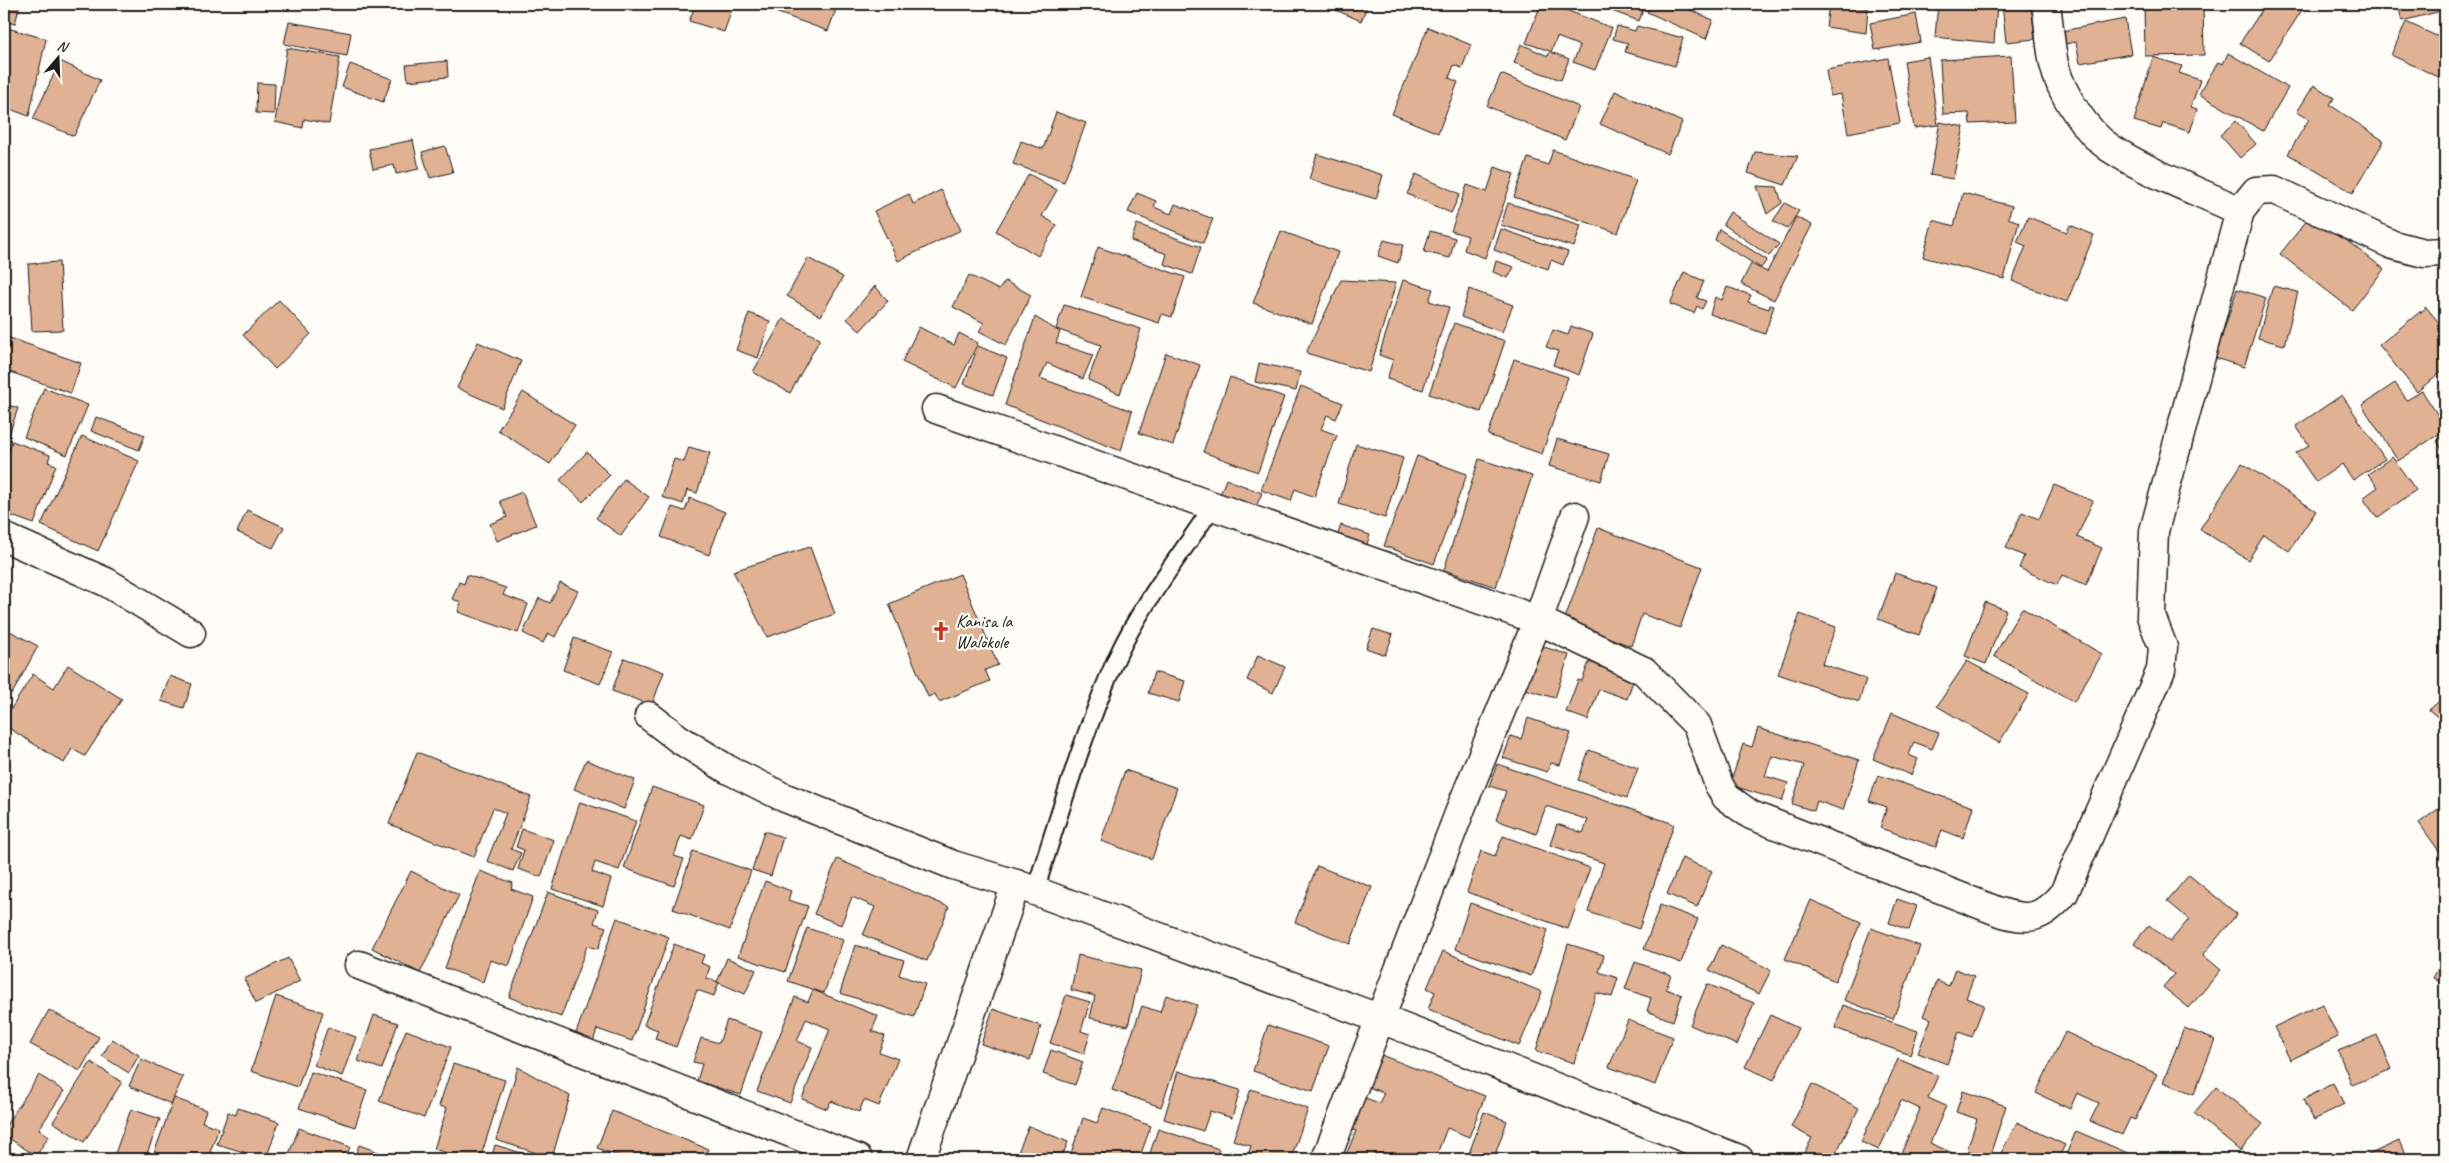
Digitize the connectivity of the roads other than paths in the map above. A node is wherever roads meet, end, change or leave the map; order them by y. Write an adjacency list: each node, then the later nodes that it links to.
1 (2046, 4): 2 (street)
2 (2240, 211): 3 (street); 8 (street)
3 (2445, 252)
4 (936, 410): 5 (street)
5 (1213, 506): 8 (street); 11 (lane)
6 (1575, 516): 8 (street)
7 (4, 537): 9 (street)
8 (1538, 620): 13 (street)
9 (192, 633)
10 (649, 716): 11 (street)
11 (1025, 888): 13 (street); 15 (street)
12 (358, 965): 14 (street)
13 (1381, 1019): 16 (street); 17 (street)
14 (858, 1159)
15 (922, 1159)
16 (1326, 1159)
17 (1739, 1159)

